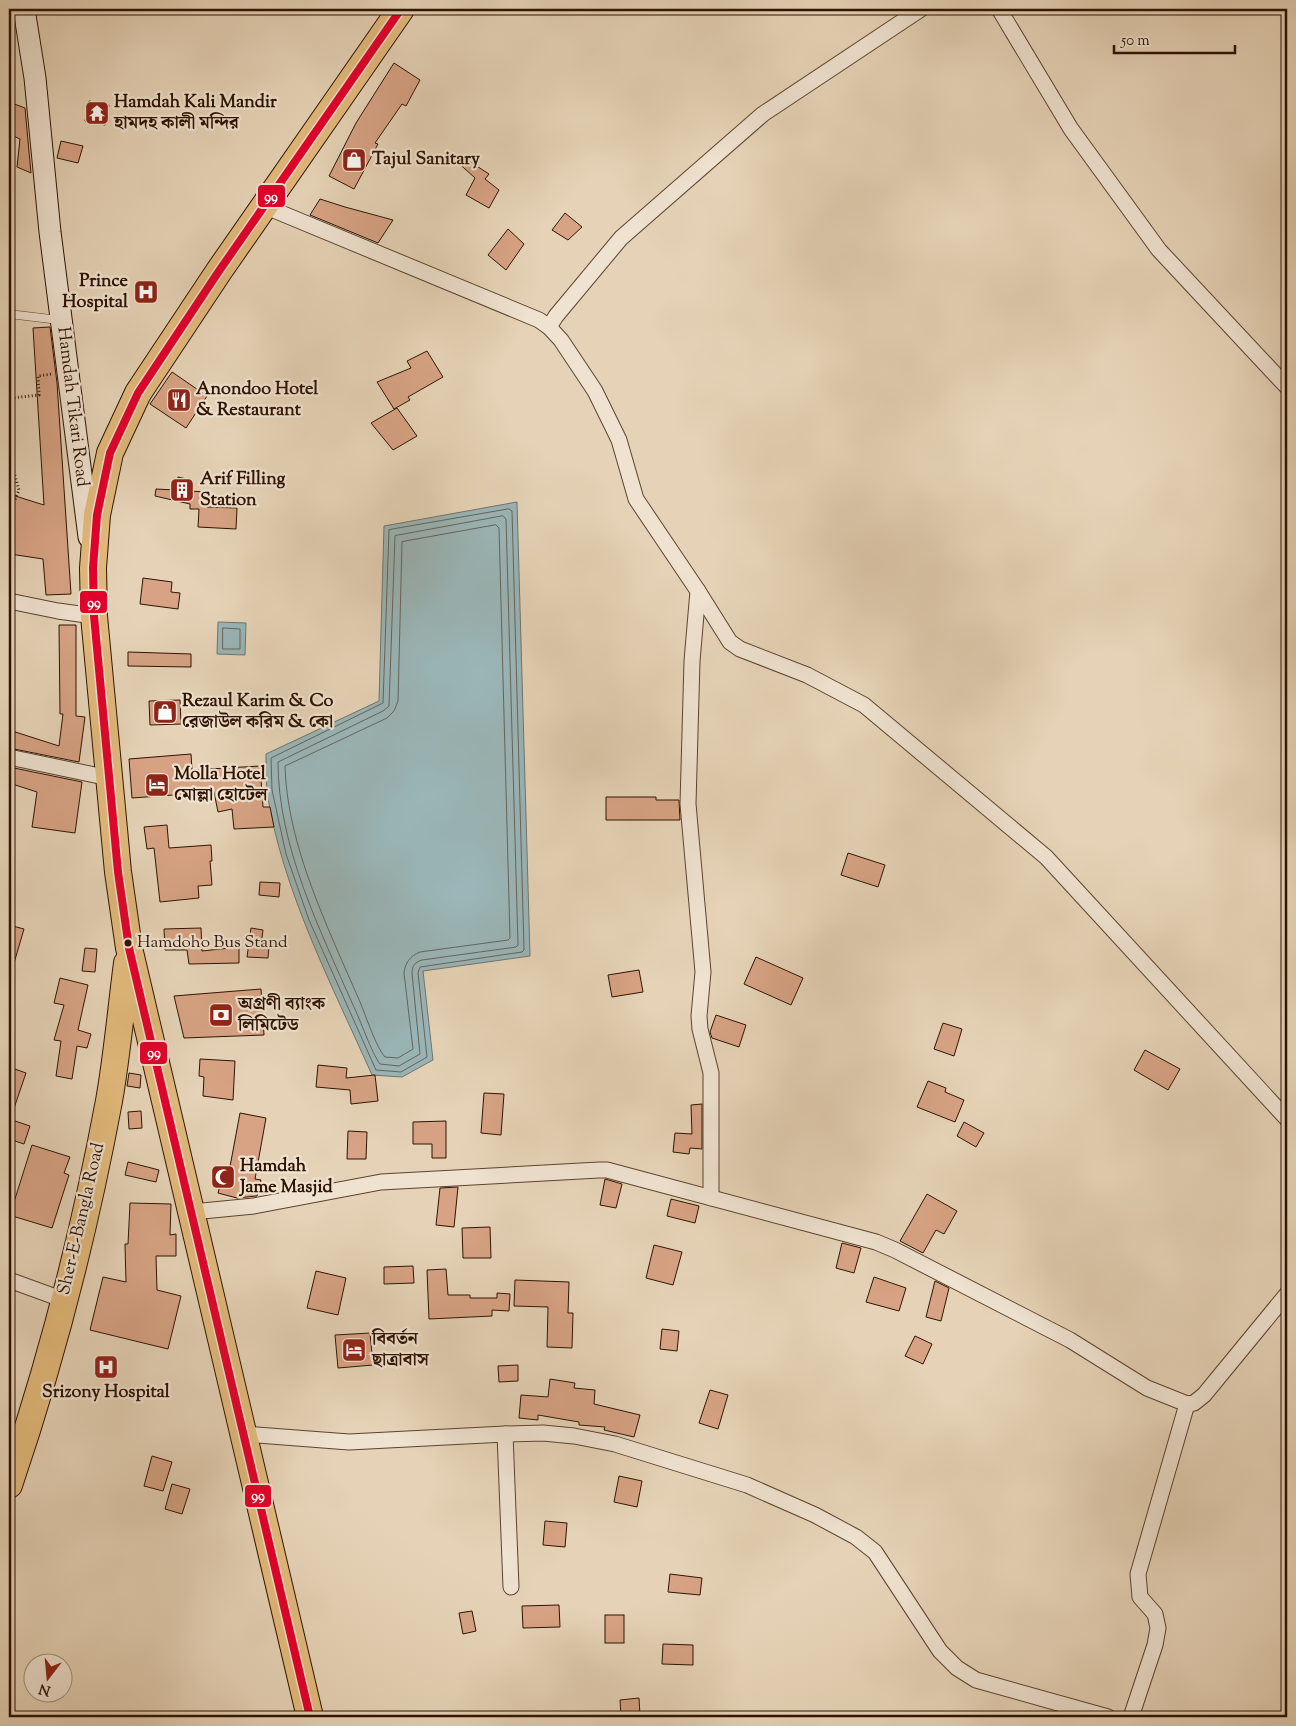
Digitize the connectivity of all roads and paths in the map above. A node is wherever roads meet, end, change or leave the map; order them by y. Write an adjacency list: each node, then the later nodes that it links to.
1 (24, 9): 7 (street, Hamdah Tikari Road)
2 (401, 9): 5 (highway)
3 (921, 9): 8 (street)
4 (999, 9): 10 (street)
5 (264, 206): 8 (street); 14 (highway)
6 (9, 314): 7 (lane)
7 (61, 320): 9 (street, Hamdah Tikari Road)
8 (549, 327): 15 (street)
9 (67, 372): 11 (path); 14 (street, Hamdah Tikari Road)
10 (1287, 387)
11 (9, 434)
12 (9, 455): 13 (path)
13 (9, 514)
14 (93, 568): 17 (highway)
15 (698, 591): 21 (street); 22 (street)
16 (9, 601): 17 (street)
17 (94, 616): 19 (highway)
18 (9, 757): 19 (street)
19 (109, 778): 20 (highway)
20 (129, 948): 23 (highway); 26 (highway, Sher-E-Bangla Road)
21 (1287, 1119)
22 (711, 1198): 23 (street); 27 (street)
23 (192, 1212): 28 (highway)
24 (9, 1280): 26 (street)
25 (1287, 1294): 27 (street)
26 (64, 1300): 30 (highway, Sher-E-Bangla Road)
27 (1187, 1404): 34 (street)
28 (244, 1434): 29 (street); 32 (highway)
29 (505, 1434): 31 (street); 33 (street)
30 (9, 1485)
31 (510, 1587)
32 (310, 1717)
33 (1108, 1717)
34 (1131, 1717)

